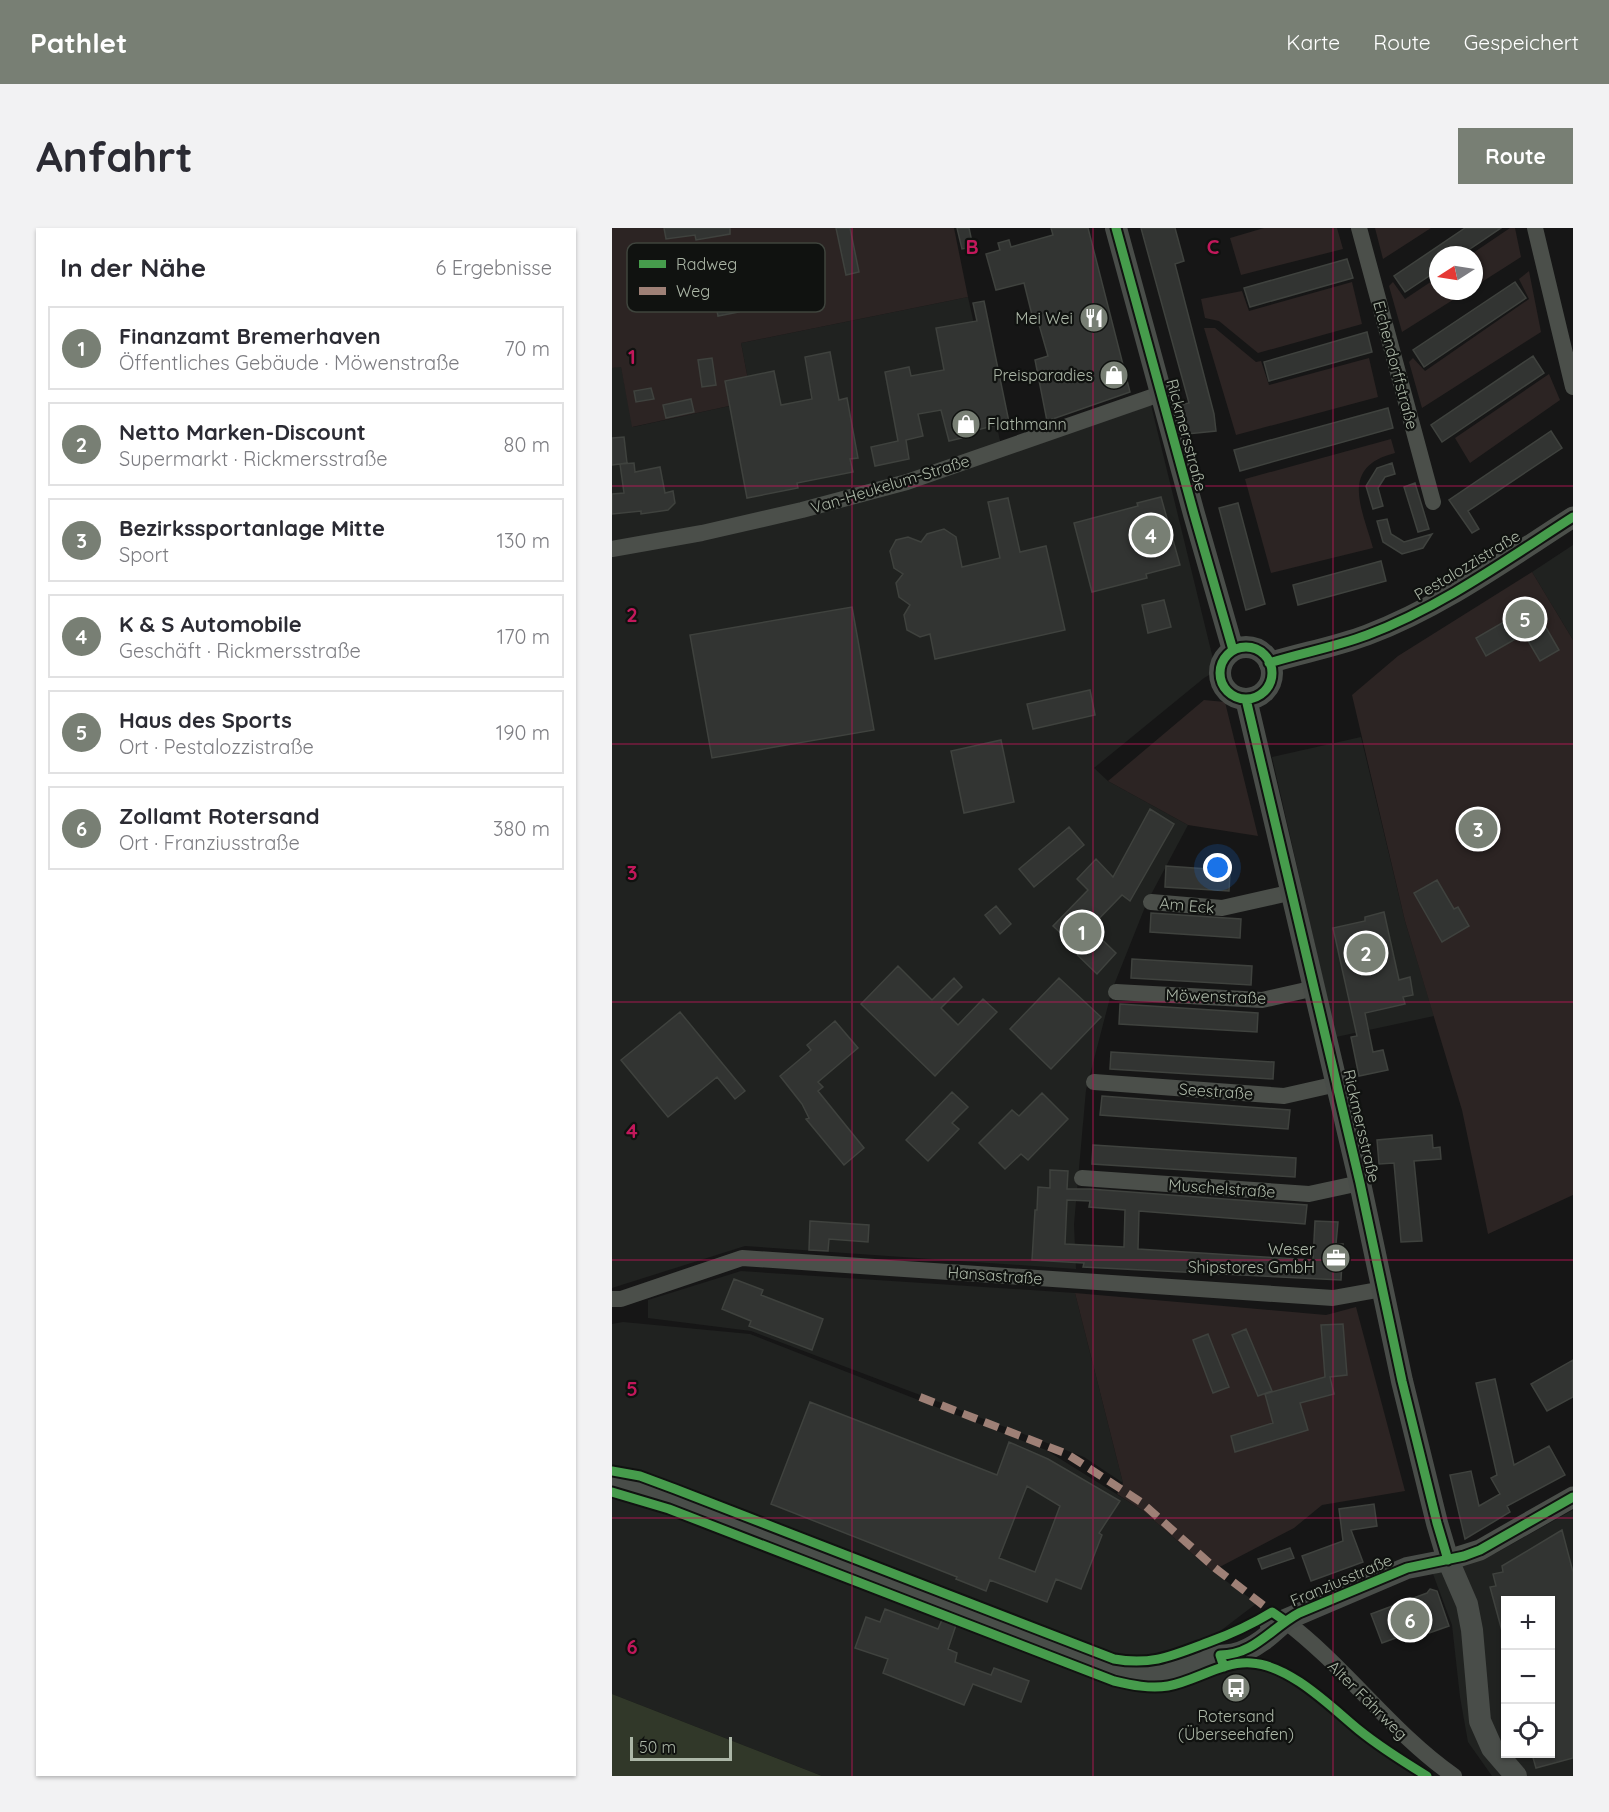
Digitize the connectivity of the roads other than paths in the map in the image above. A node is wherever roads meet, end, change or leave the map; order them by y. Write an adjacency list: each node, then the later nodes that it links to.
1 (1116, 228): 5 (main road, Rickmersstraße)
2 (1359, 228): 6 (street, Eichendorffstraße)
3 (1535, 228): 4 (street)
4 (1573, 387)
5 (1160, 394): 8 (street, Van-Heukelum-Straße); 9 (main road, Rickmersstraße)
6 (1433, 502)
7 (1573, 517): 10 (street, Pestalozzistraße)
8 (612, 549)
9 (1233, 650): 10 (main road); 11 (main road)
10 (1269, 663): 11 (main road)
11 (1246, 699): 12 (main road, Rickmersstraße)
12 (1293, 892): 13 (street, Am Eck); 14 (main road, Rickmersstraße)
13 (1151, 902)
14 (1315, 988): 15 (street, Möwenstraße); 17 (main road, Rickmersstraße)
15 (1116, 992)
16 (1094, 1082): 17 (street, Seestraße)
17 (1337, 1084): 19 (main road, Rickmersstraße)
18 (1082, 1178): 19 (street, Muschelstraße)
19 (1360, 1183): 20 (main road, Rickmersstraße)
20 (1383, 1289): 21 (street, Hansastraße); 24 (main road, Rickmersstraße)
21 (612, 1299)
22 (612, 1482): 25 (main road, Franziusstraße)
23 (1573, 1497): 24 (street)
24 (1448, 1560): 25 (main road, Franziusstraße); 27 (main road, Rickmersstraße)
25 (1285, 1621): 26 (street, Alter Fährweg)
26 (1454, 1776)
27 (1516, 1776)

